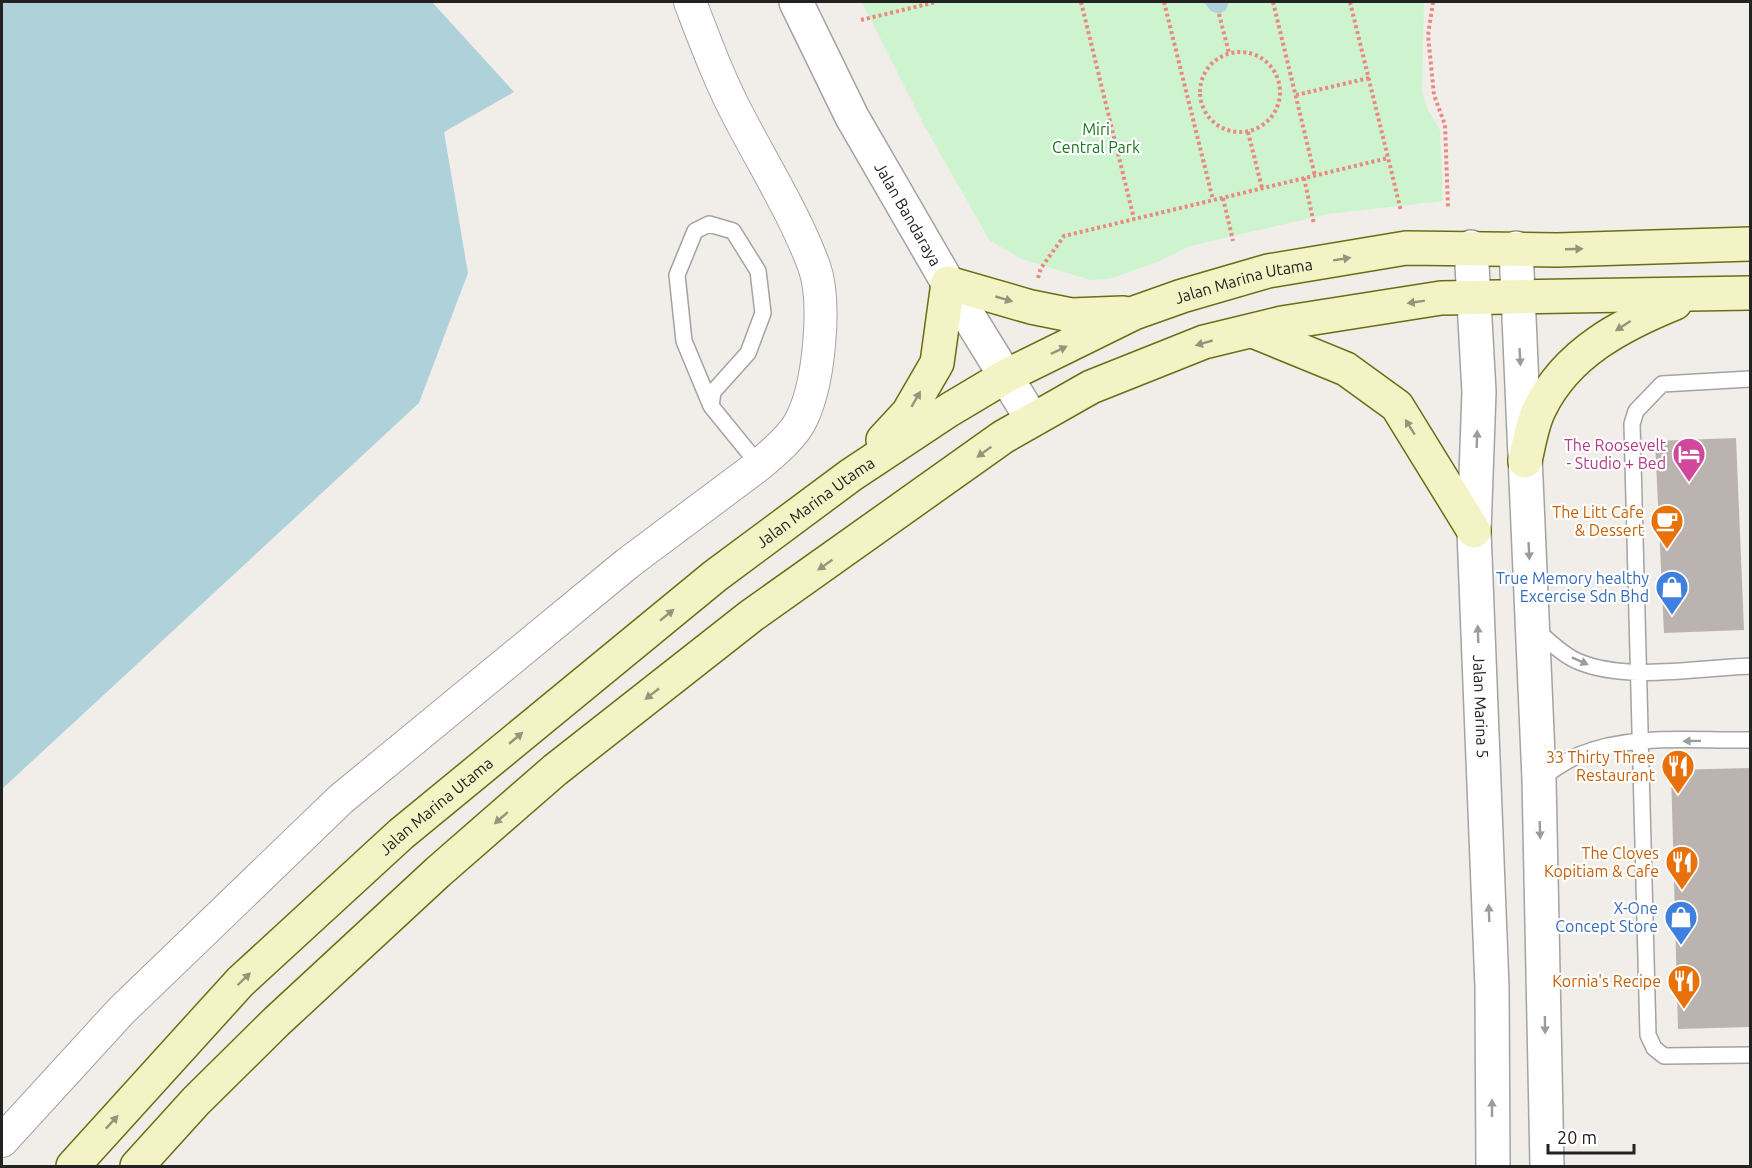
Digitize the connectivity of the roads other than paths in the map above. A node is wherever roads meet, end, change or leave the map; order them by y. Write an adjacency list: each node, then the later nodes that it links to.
1 (690, 2): 18 (street)
2 (796, 2): 6 (street, Jalan Bandaraya)
3 (1750, 244): 5 (main road, Jalan Marina Utama, one-way to 3)
4 (1472, 247): 5 (main road, Jalan Marina Utama); 9 (street, Jalan Marina 5); 11 (main road, Jalan Marina Utama, one-way to 4)
5 (1516, 248): 10 (street)
6 (948, 283): 11 (main road, one-way to 11); 13 (street, Jalan Bandaraya); 19 (main road, one-way to 6)
7 (1750, 293): 8 (main road)
8 (1696, 295): 10 (main road); 17 (main road, one-way to 17)
9 (1474, 298): 10 (main road); 12 (main road, one-way to 12); 20 (street, Jalan Marina 5, one-way to 9)
10 (1518, 298): 17 (street, one-way to 17)
11 (1134, 313): 13 (main road, Jalan Marina Utama, one-way to 11)
12 (1253, 331): 16 (main road, one-way to 16); 20 (main road, one-way to 12)
13 (1006, 376): 16 (street, Jalan Bandaraya); 19 (main road, Jalan Marina Utama)
14 (1750, 379): 23 (lane)
15 (711, 406): 15 (lane); 18 (lane)
16 (1032, 419): 30 (main road, one-way to 30)
17 (1525, 461): 21 (street, one-way to 21)
18 (759, 465): 28 (street)
19 (851, 475): 29 (main road, Jalan Marina Utama, one-way to 19)
20 (1474, 531): 31 (street, Jalan Marina 5, one-way to 20)
21 (1533, 627): 23 (lane, one-way to 23); 26 (street)
22 (1750, 666): 23 (lane)
23 (1639, 671): 25 (lane)
24 (1750, 740): 25 (lane, one-way to 25)
25 (1641, 741): 26 (lane); 27 (lane)
26 (1539, 779): 32 (street, one-way to 32)
27 (1750, 1055)
28 (2, 1142)
29 (73, 1167)
30 (137, 1167)
31 (1492, 1167)
32 (1547, 1167)

